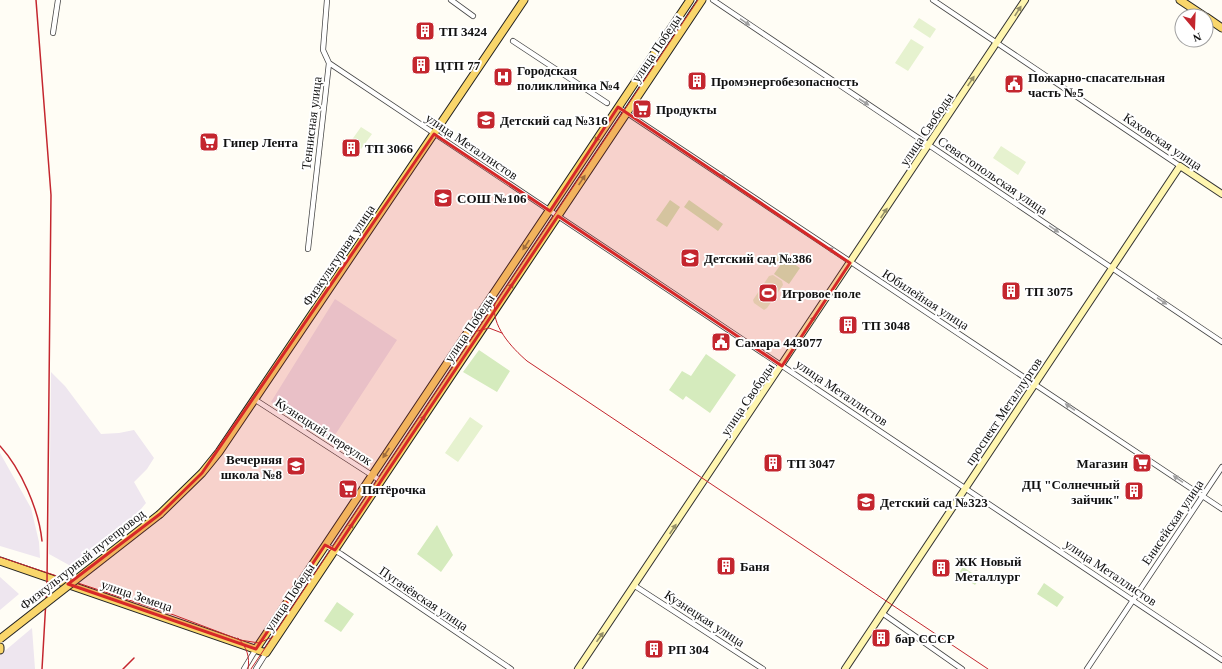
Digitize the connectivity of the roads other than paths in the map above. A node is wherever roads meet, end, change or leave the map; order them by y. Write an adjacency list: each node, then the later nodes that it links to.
1 (58, 0): 13 (street)
2 (327, 0): 16 (street, Теннисная улица)
3 (450, 0): 12 (street)
4 (524, 0): 20 (main road, Физкультурная улица)
5 (690, 0): 18 (main road, улица Победы)
6 (702, 0): 19 (main road, улица Победы)
7 (713, 0): 21 (street, Севастопольская улица, one-way to 21)
8 (933, 0): 15 (street, Каховская улица)
9 (1025, 0): 15 (street, улица Свободы, one-way to 9)
10 (1180, 0): 11 (main road)
11 (1192, 8)
12 (473, 16)
13 (53, 33)
14 (512, 41): 17 (street)
15 (997, 43): 21 (street, улица Свободы, one-way to 15); 22 (street, Каховская улица)
16 (329, 63): 20 (street, улица Металлистов); 26 (street, Теннисная улица)
17 (607, 103)
18 (618, 107): 19 (street, Юбилейная улица); 24 (main road, улица Победы, one-way to 24)
19 (627, 113): 25 (main road, улица Победы, one-way to 19); 27 (street, Юбилейная улица, one-way to 19)
20 (434, 134): 24 (street, улица Металлистов); 32 (main road, Физкультурная улица)
21 (929, 145): 27 (street, улица Свободы, one-way to 21); 28 (street, Севастопольская улица, one-way to 28)
22 (1180, 166): 23 (street, Каховская улица); 28 (street, проспект Металлургов)
23 (1222, 194)
24 (550, 211): 25 (street, улица Металлистов); 34 (main road, улица Победы, one-way to 34)
25 (558, 216): 30 (street, улица Металлистов); 35 (main road, улица Победы, one-way to 25)
26 (308, 249)
27 (850, 263): 30 (street, улица Свободы, one-way to 27); 31 (street, Юбилейная улица)
28 (1113, 268): 29 (street, Севастопольская улица, one-way to 29); 31 (street, проспект Металлургов)
29 (1222, 342)
30 (782, 366): 36 (street, улица Металлистов); 43 (street, улица Свободы, one-way to 30)
31 (1035, 384): 36 (street, проспект Металлургов); 37 (street, Юбилейная улица, one-way to 31)
32 (254, 399): 34 (street, Кузнецкий переулок); 39 (main road, Физкультурная улица)
33 (1222, 467): 37 (street, Енисейская улица)
34 (371, 476): 35 (street, Кузнецкий переулок); 40 (main road, улица Победы)
35 (381, 481): 41 (main road, улица Победы, one-way to 35)
36 (965, 488): 44 (street, улица Металлистов); 45 (street, проспект Металлургов)
37 (1203, 496): 38 (street, Юбилейная улица); 44 (street, Енисейская улица)
38 (1222, 509)
39 (160, 514): 46 (main road, Физкультурный путепровод, bridge)
40 (325, 545): 41 (street, Пугачёвская улица); 47 (main road, улица Победы)
41 (335, 550): 48 (main road, улица Победы); 52 (street, Пугачёвская улица)
42 (0, 561): 47 (main road, улица Земеца)
43 (636, 586): 53 (street, улица Свободы, one-way to 43); 54 (street, Кузнецкая улица)
44 (1133, 600): 49 (street, улица Металлистов); 57 (street, Енисейская улица)
45 (882, 613): 55 (street, проспект Металлургов); 56 (street)
46 (0, 639)
47 (256, 649): 48 (main road, улица Земеца); 50 (street, улица Победы)
48 (266, 653): 51 (street, улица Победы)
49 (1222, 660)
50 (244, 669)
51 (256, 669)
52 (511, 669)
53 (578, 669)
54 (763, 669)
55 (845, 669)
56 (962, 669)
57 (1087, 669)

